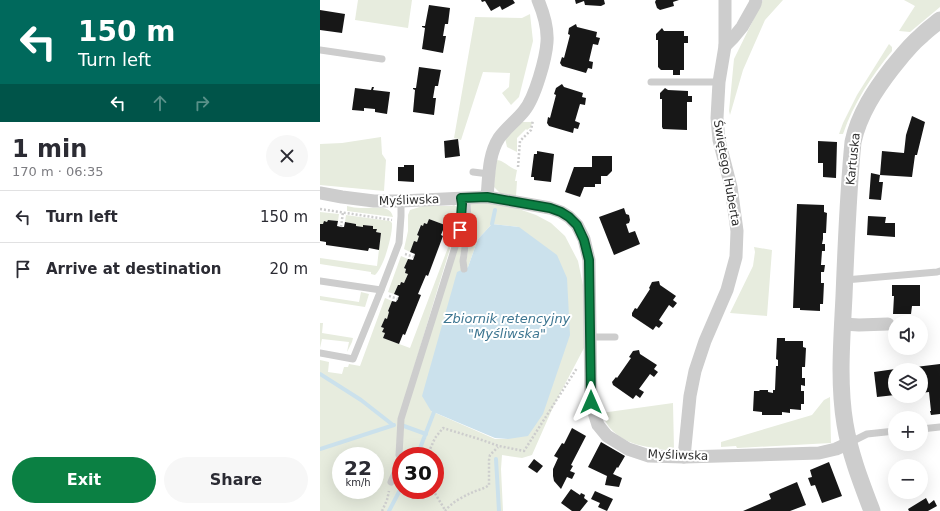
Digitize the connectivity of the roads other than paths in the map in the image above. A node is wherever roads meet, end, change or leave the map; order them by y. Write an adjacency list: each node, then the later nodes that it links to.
1 (538, 0): 11 (street)
2 (725, 0): 5 (street, Świętego Huberta)
3 (756, 0): 5 (street)
4 (940, 20): 18 (street, Kartuska)
5 (725, 46): 9 (street, Świętego Huberta)
6 (320, 50): 7 (lane)
7 (382, 59)
8 (651, 82): 9 (lane)
9 (719, 82): 31 (street, Świętego Huberta)
10 (473, 172): 11 (lane)
11 (489, 174): 13 (street)
12 (320, 193): 15 (street, Myśliwska)
13 (487, 197): 14 (street, Myśliwska); 23 (street, Myśliwska)
14 (464, 198): 15 (street, Myśliwska); 16 (lane); 30 (lane)
15 (401, 201): 20 (lane)
16 (464, 269)
17 (940, 271): 18 (lane)
18 (845, 280): 21 (street, Kartuska)
19 (320, 281): 20 (lane)
20 (383, 292): 25 (lane)
21 (843, 324): 22 (street); 29 (street, Kartuska)
22 (888, 324)
23 (590, 337): 24 (lane); 31 (street, Myśliwska)
24 (616, 337)
25 (320, 353)
26 (940, 427): 27 (lane)
27 (928, 428)
28 (888, 432): 29 (lane)
29 (849, 443): 31 (street, Myśliwska); 32 (street, Kartuska)
30 (399, 447)
31 (684, 457)
32 (872, 511)

